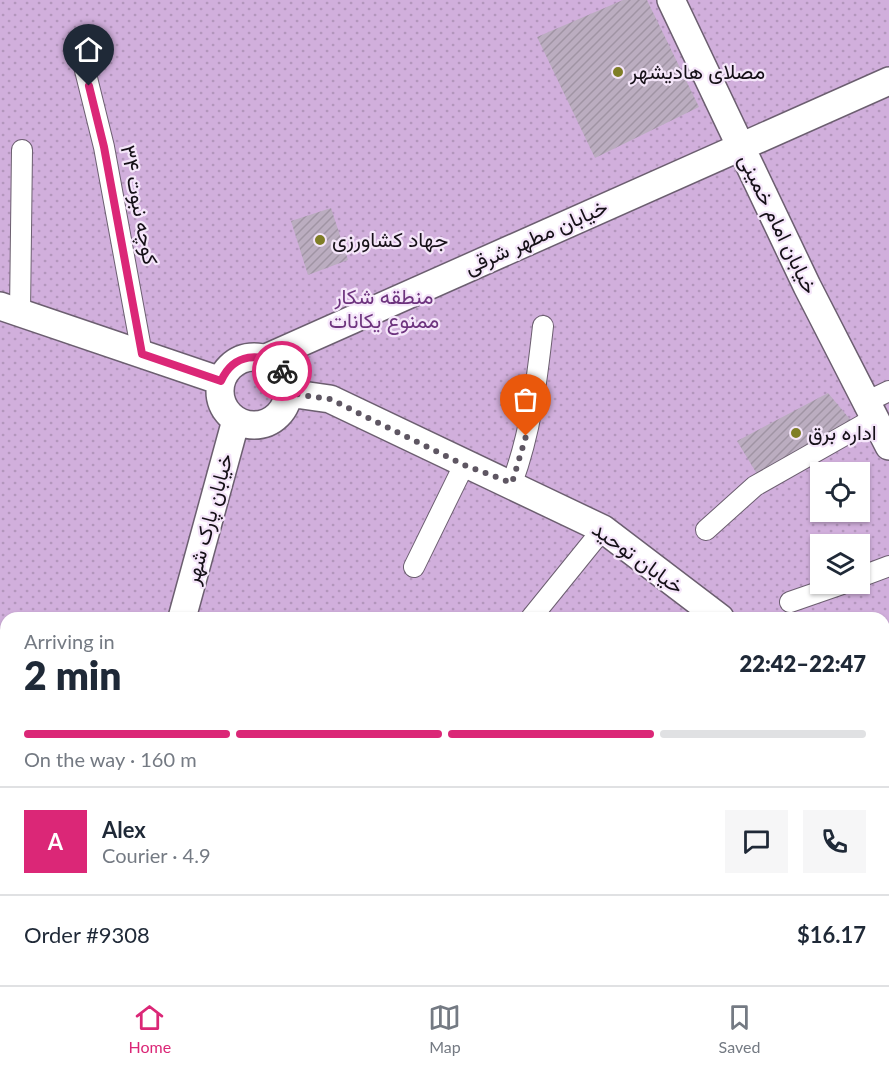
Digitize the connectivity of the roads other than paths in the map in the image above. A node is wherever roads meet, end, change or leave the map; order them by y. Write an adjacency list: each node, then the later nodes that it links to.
1 (671, 0): 4 (main road, خیابان امام خمینی)
2 (84, 66): 8 (street, کوچه نبوت ۳۴)
3 (889, 81): 4 (main road, خیابان مطهر شرقی)
4 (740, 146): 9 (main road, خیابان مطهر شرقی); 12 (main road, خیابان امام خمینی)
5 (22, 150): 6 (street)
6 (10, 309): 8 (main road)
7 (543, 326): 16 (street)
8 (142, 354): 10 (main road)
9 (266, 358): 10 (main road); 11 (main road)
10 (221, 381): 13 (main road)
11 (288, 393): 13 (main road); 15 (main road, خیابان توحید)
12 (877, 404): 14 (main road, خیابان امام خمینی); 18 (street)
13 (236, 420): 24 (main road, خیابان پارک شهر)
14 (889, 446)
15 (464, 465): 16 (main road, خیابان توحید); 20 (street)
16 (512, 483): 17 (main road, خیابان توحید)
17 (603, 529): 25 (street); 26 (main road, خیابان توحید)
18 (706, 530)
19 (889, 566): 21 (street)
20 (414, 567)
21 (870, 573)
22 (813, 594): 23 (street)
23 (790, 602)
24 (184, 612)
25 (536, 612)
26 (712, 612)

